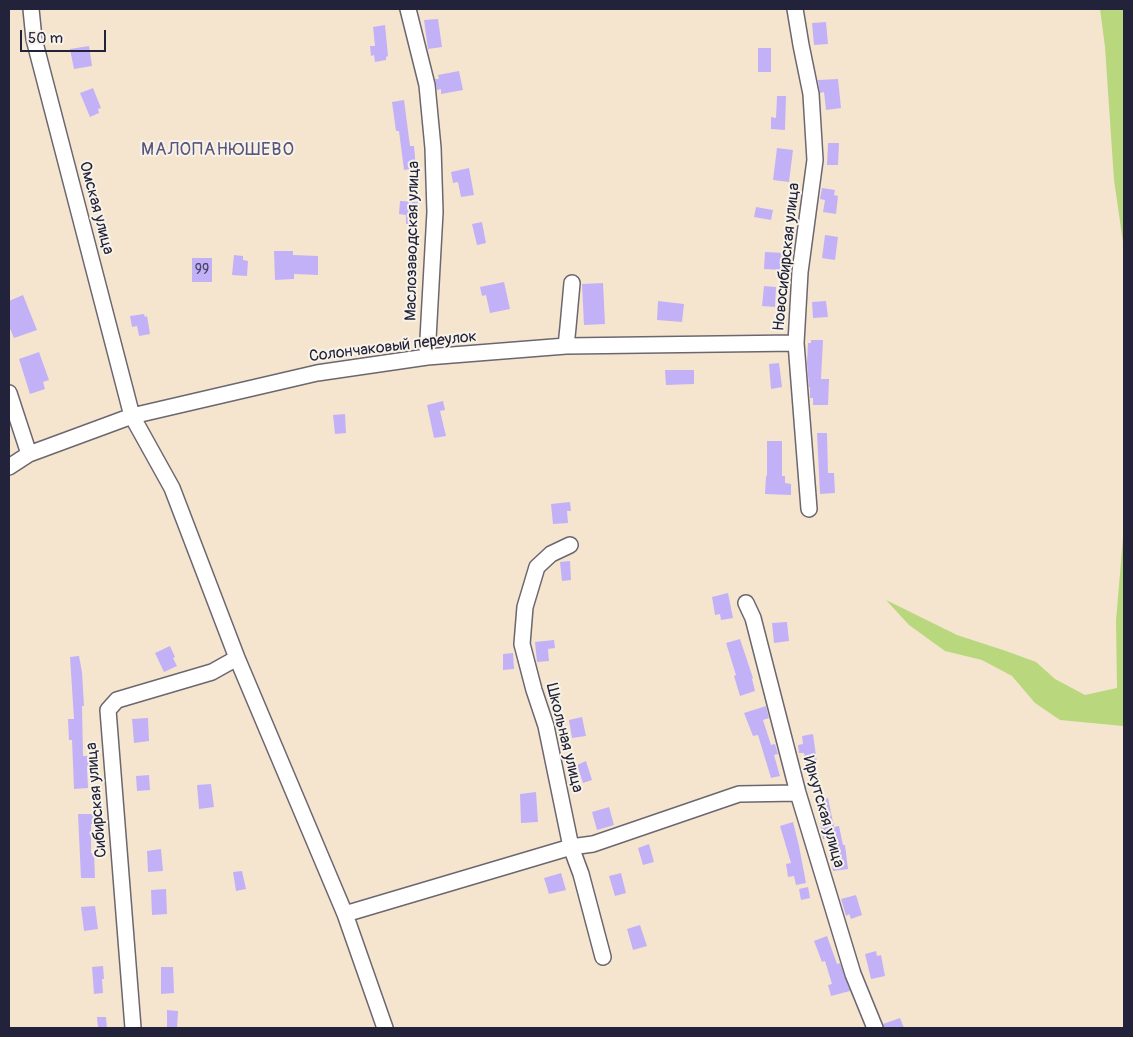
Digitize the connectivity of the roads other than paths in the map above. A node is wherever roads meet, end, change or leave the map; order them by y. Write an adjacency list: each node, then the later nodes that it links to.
1 (31, 9): 9 (street, Омская улица)
2 (408, 9): 7 (street, Маслозаводская улица)
3 (795, 9): 5 (street, Новосибирская улица)
4 (572, 283): 6 (street)
5 (796, 343): 6 (street, Солончаковый переулок); 12 (street, Новосибирская улица)
6 (566, 346): 7 (street, Солончаковый переулок)
7 (428, 357): 9 (street, Солончаковый переулок)
8 (9, 393): 10 (street)
9 (132, 416): 10 (street, Солончаковый переулок); 15 (street)
10 (30, 454): 11 (street, Солончаковый переулок)
11 (9, 467)
12 (809, 509)
13 (570, 545): 17 (street, Школьная улица)
14 (746, 603): 16 (street, Иркутская улица)
15 (237, 658): 18 (street); 20 (street, Сибирская улица)
16 (798, 793): 17 (street); 22 (street, Иркутская улица)
17 (571, 847): 18 (street); 19 (street, Школьная улица)
18 (345, 914): 21 (street)
19 (603, 957)
20 (133, 1028)
21 (385, 1028)
22 (875, 1028)

